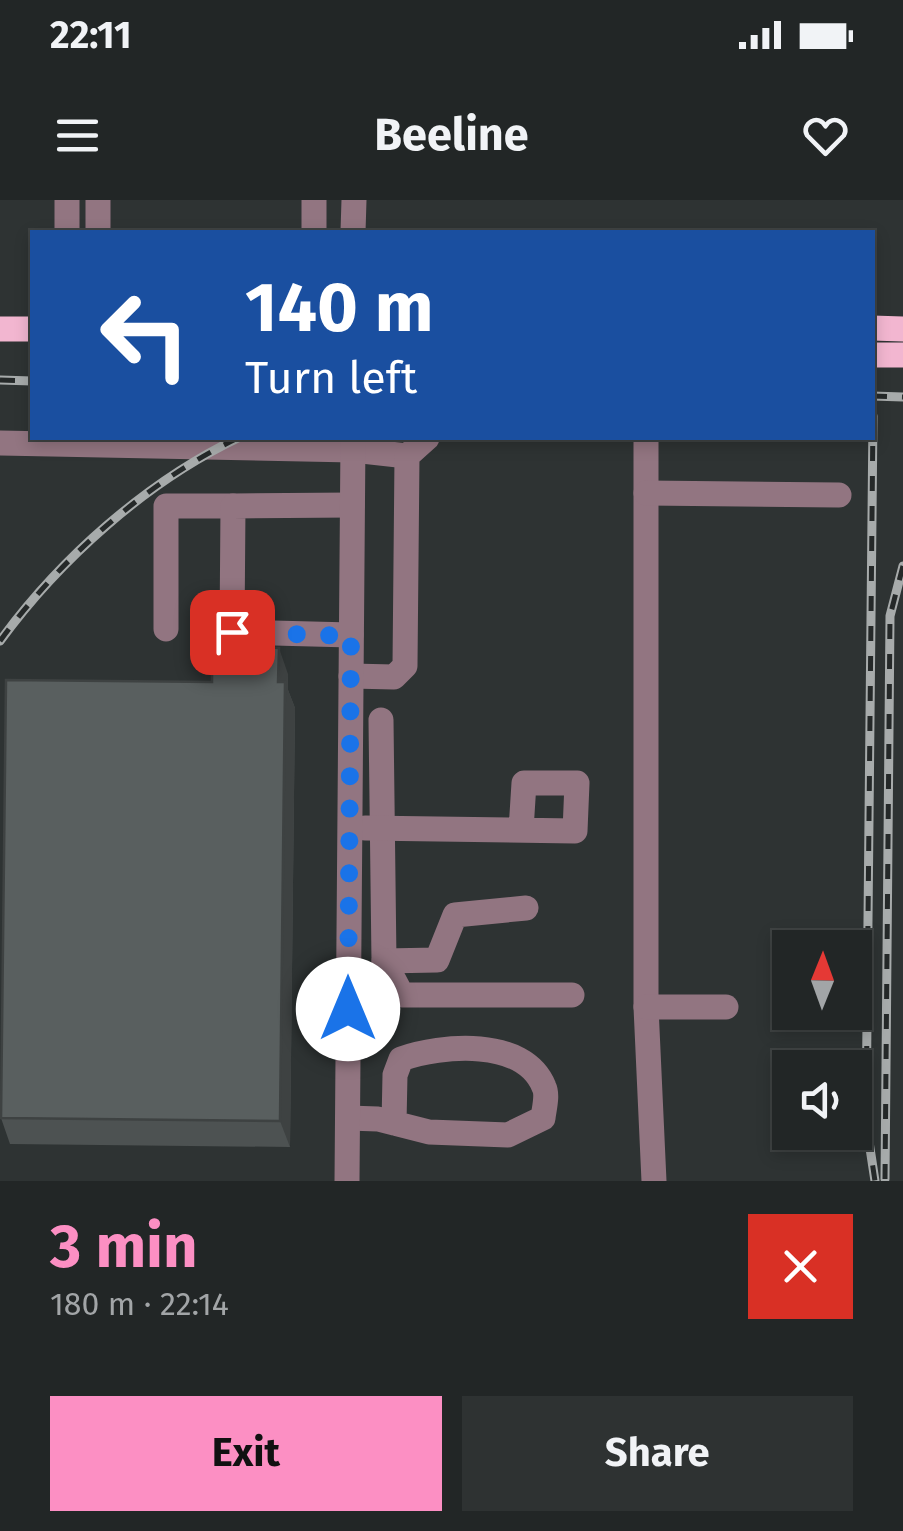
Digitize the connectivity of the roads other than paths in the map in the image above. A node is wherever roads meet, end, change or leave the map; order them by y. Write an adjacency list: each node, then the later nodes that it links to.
1 (67, 200): 5 (street)
2 (98, 200): 6 (street)
3 (314, 200): 7 (street)
4 (354, 200): 8 (street)
5 (66, 230)
6 (98, 230)
7 (314, 230)
8 (354, 230)
9 (875, 328): 12 (main road)
10 (0, 329): 11 (main road)
11 (30, 329)
12 (903, 329)
13 (875, 355): 14 (main road)
14 (903, 355)
15 (425, 440): 19 (street)
16 (646, 440): 20 (street)
17 (0, 443): 18 (street)
18 (353, 444): 19 (street); 22 (street)
19 (407, 456): 26 (street)
20 (646, 493): 21 (street); 35 (street)
21 (839, 495)
22 (352, 505): 23 (street); 25 (street)
23 (233, 506): 24 (street); 25 (street)
24 (166, 629)
25 (351, 636): 26 (street)
26 (351, 676): 28 (street)
27 (381, 720): 29 (street)
28 (350, 828): 29 (street); 36 (street)
29 (381, 828): 30 (street); 32 (street)
30 (521, 830)
31 (526, 908): 32 (street)
32 (384, 961): 33 (street)
33 (572, 995)
34 (726, 1006): 35 (street)
35 (646, 1007): 39 (street)
36 (348, 1118): 37 (street); 38 (street)
37 (394, 1123): 37 (street)
38 (347, 1181)
39 (654, 1181)

